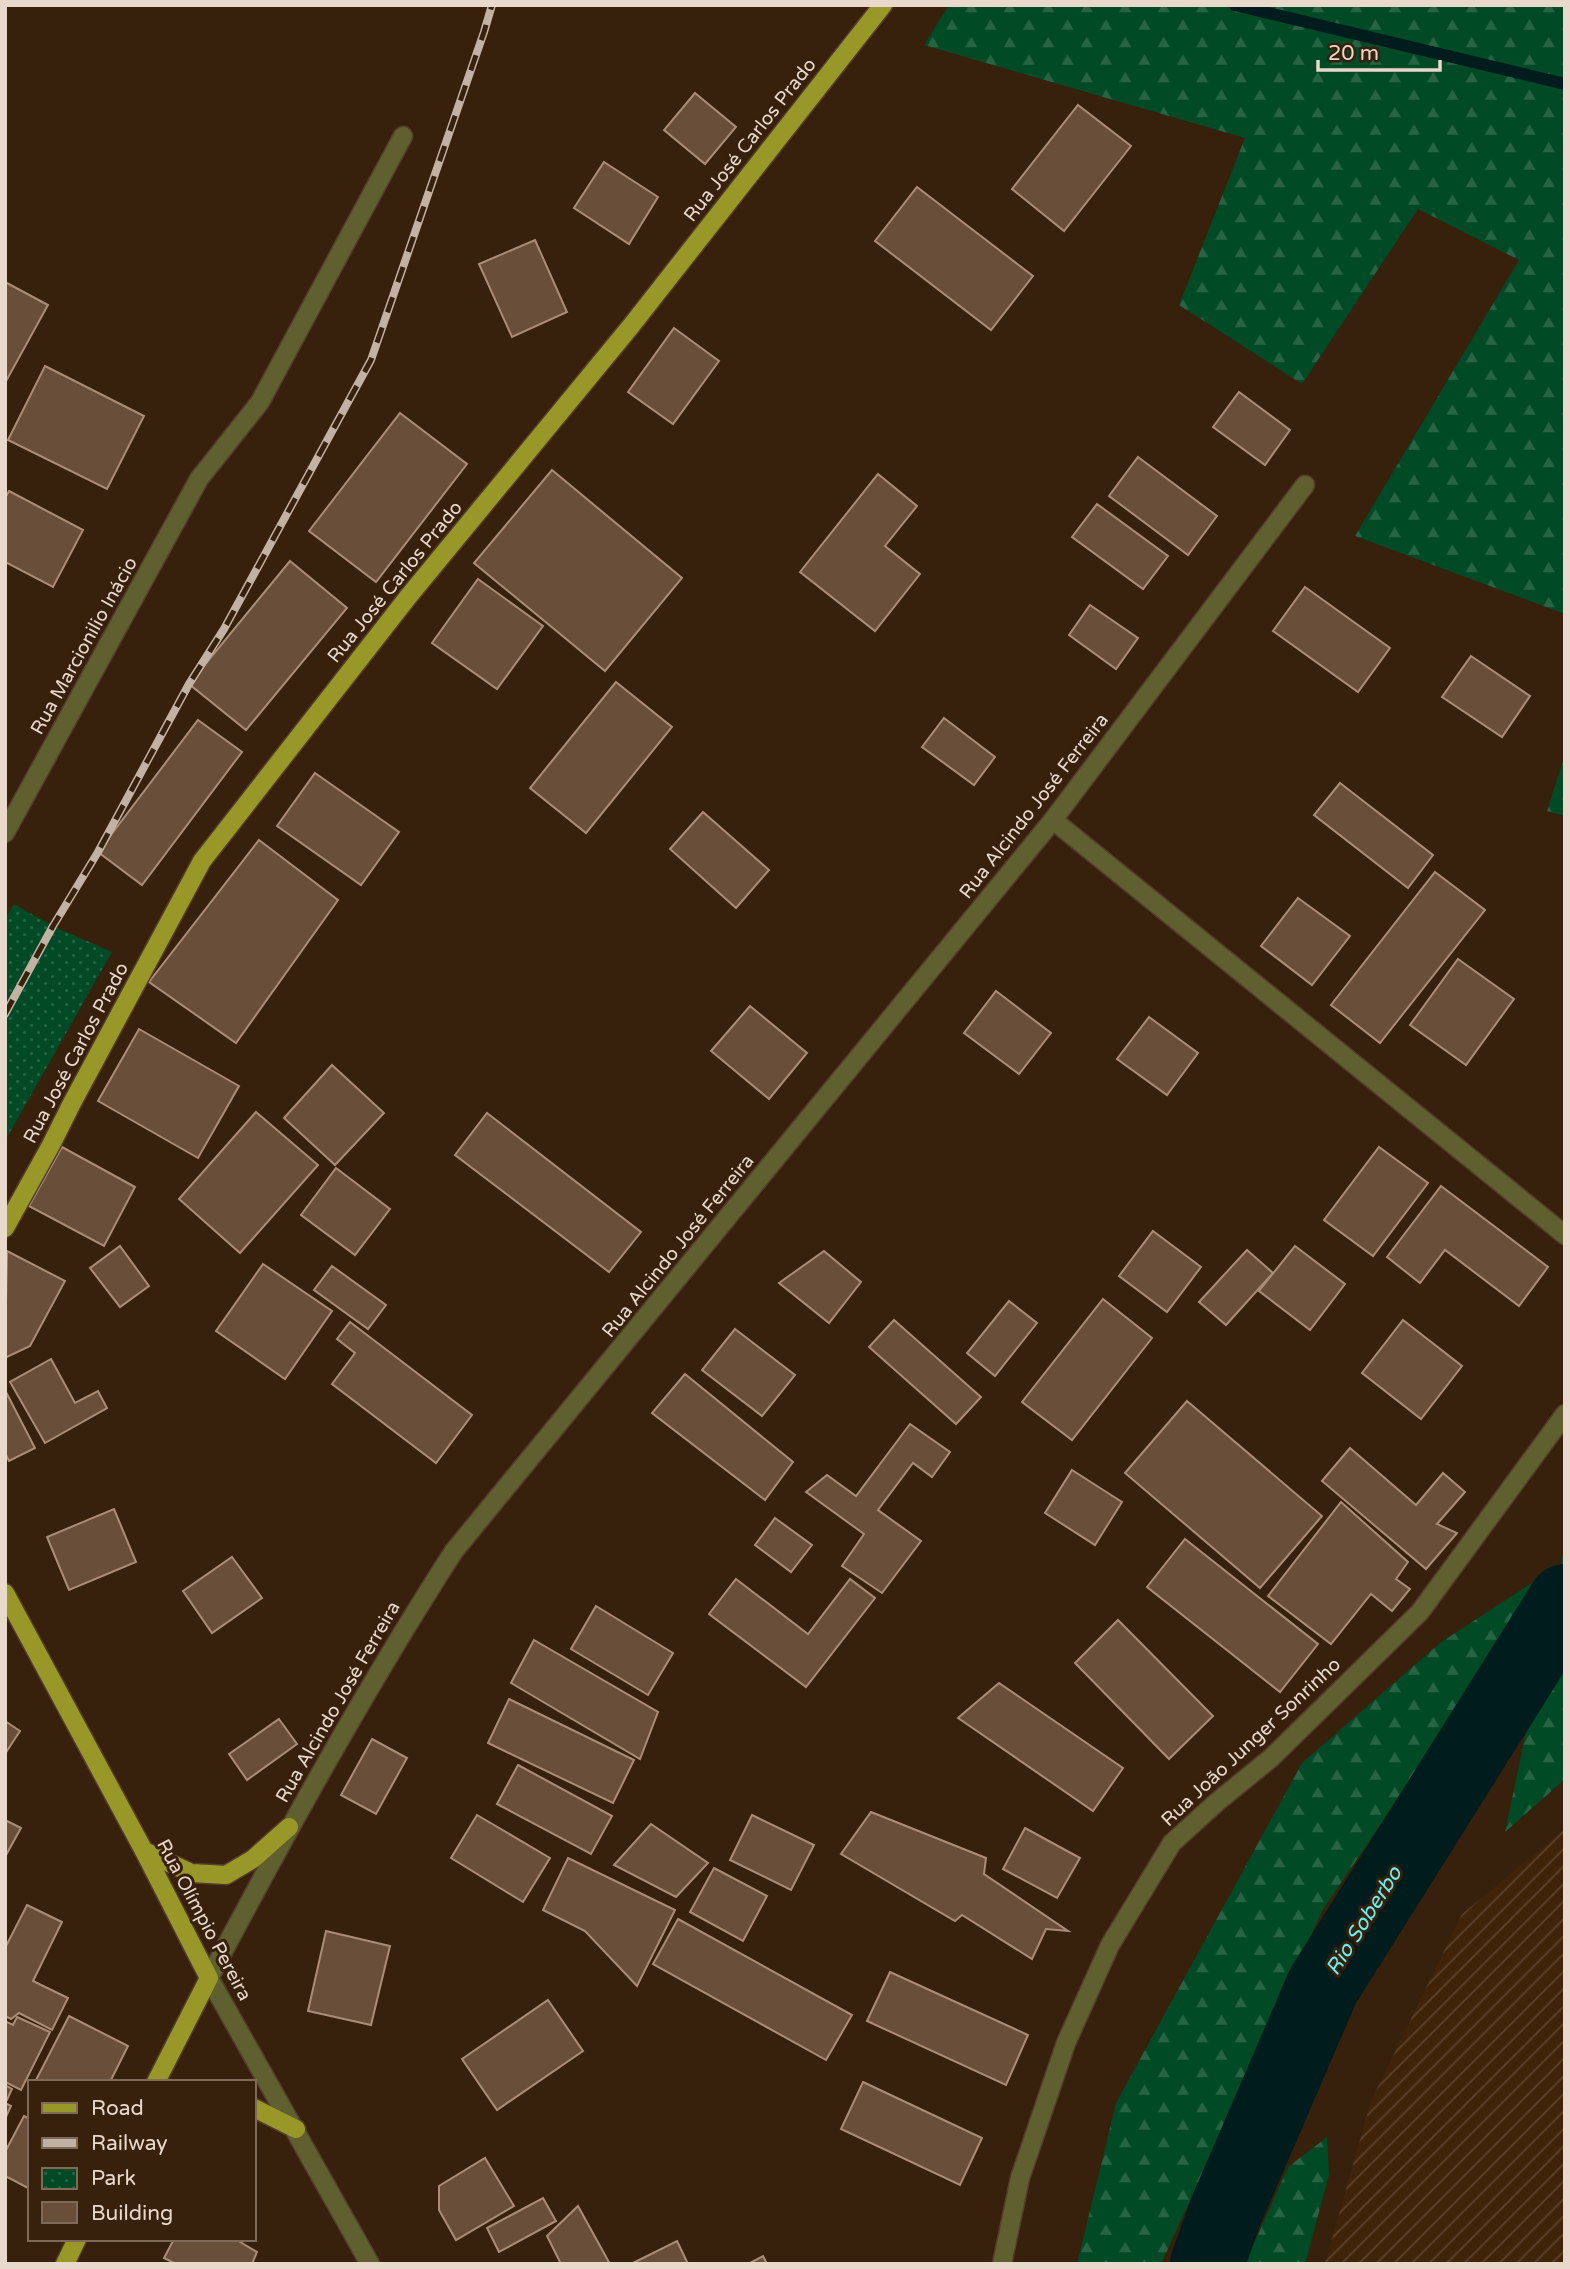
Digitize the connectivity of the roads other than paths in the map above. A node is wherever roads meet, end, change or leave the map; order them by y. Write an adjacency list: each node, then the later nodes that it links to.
1 (883, 5): 6 (main road, Rua José Carlos Prado)
2 (403, 136): 5 (street, Rua Marcionilio Inácio)
3 (1305, 485): 4 (street, Rua Alcindo José Ferreira)
4 (1053, 820): 7 (street); 10 (street, Rua Alcindo José Ferreira)
5 (5, 833)
6 (5, 1228)
7 (1565, 1235)
8 (1565, 1414): 19 (street, Rua João Junger Sonrinho)
9 (5, 1593): 11 (main road, Rua Olímpio Pereira)
10 (289, 1827): 11 (main road); 12 (street, Rua Alcindo José Ferreira)
11 (144, 1851): 12 (main road, Rua Olímpio Pereira)
12 (209, 1978): 13 (main road, Rua Alcindo José Ferreira); 15 (street, Rua Olímpio Pereira)
13 (157, 2080)
14 (256, 2109): 15 (main road)
15 (296, 2129): 18 (street, Rua Olímpio Pereira)
16 (76, 2241): 17 (main road)
17 (65, 2264)
18 (370, 2264)
19 (1002, 2264)

